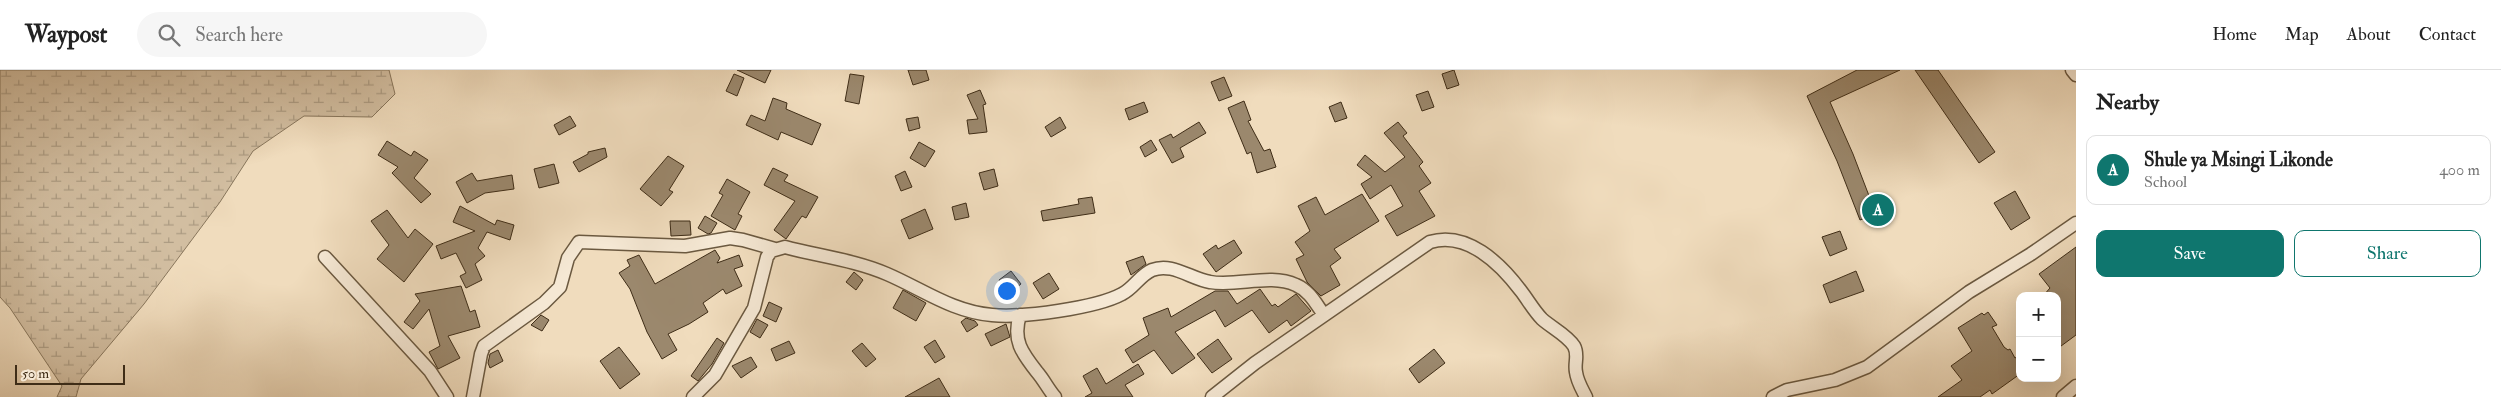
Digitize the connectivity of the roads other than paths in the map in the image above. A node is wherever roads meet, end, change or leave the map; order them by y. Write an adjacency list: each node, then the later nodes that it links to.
1 (2072, 70): 2 (street)
2 (2076, 76)
3 (2076, 223): 15 (street)
4 (775, 249): 6 (street); 10 (street); 11 (street)
5 (325, 257): 9 (street)
6 (1020, 315): 7 (street); 12 (street)
7 (1324, 316): 13 (street); 14 (street)
8 (2076, 386): 16 (street)
9 (447, 397)
10 (473, 397)
11 (693, 397)
12 (1055, 397)
13 (1212, 397)
14 (1586, 397)
15 (1773, 397)
16 (2063, 397)

